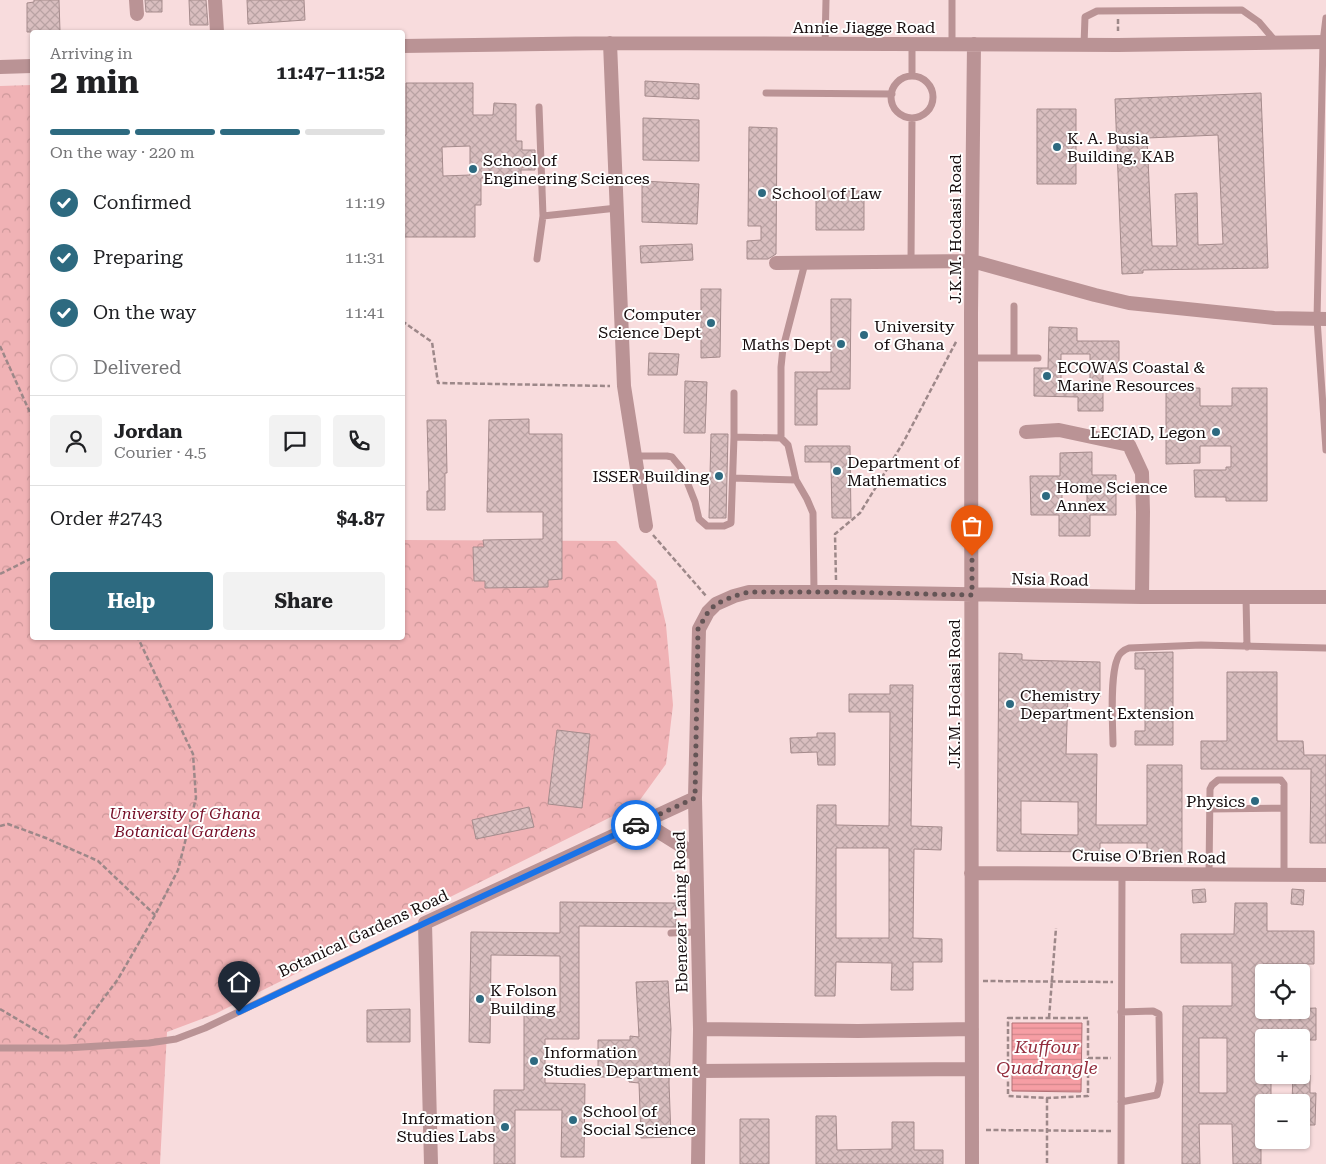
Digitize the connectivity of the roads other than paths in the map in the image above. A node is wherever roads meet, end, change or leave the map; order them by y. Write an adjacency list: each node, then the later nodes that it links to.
1 (215, 0): 5 (street)
2 (826, 0): 11 (lane)
3 (952, 0): 9 (lane)
4 (1326, 18): 6 (lane)
5 (218, 30)
6 (1324, 42): 8 (street, Annie Jiagge Road); 30 (lane)
7 (610, 43): 11 (street, Annie Jiagge Road); 14 (street, Annie Jiagge Road); 22 (street)
8 (1277, 43): 13 (street, Annie Jiagge Road); 13 (lane)
9 (952, 44): 10 (street, Annie Jiagge Road); 12 (street, Annie Jiagge Road)
10 (974, 44): 13 (street, Annie Jiagge Road); 26 (street, J.K.M. Hodasi Road)
11 (825, 45): 12 (street, Annie Jiagge Road)
12 (912, 45): 17 (lane)
13 (1084, 45)
14 (405, 46)
15 (30, 66): 16 (street)
16 (0, 67)
17 (912, 76): 19 (lane); 21 (lane)
18 (766, 92): 19 (lane)
19 (892, 94): 21 (lane)
20 (539, 107): 23 (lane)
21 (912, 118): 25 (lane)
22 (617, 208): 23 (lane); 39 (street)
23 (542, 216): 24 (lane)
24 (537, 259)
25 (911, 261): 26 (street); 28 (street)
26 (972, 261): 30 (street); 31 (street, J.K.M. Hodasi Road)
27 (776, 263): 28 (street)
28 (805, 263): 37 (lane)
29 (1014, 306): 32 (lane)
30 (1321, 319): 38 (lane)
31 (972, 358): 32 (lane); 44 (street, J.K.M. Hodasi Road)
32 (1014, 358): 33 (lane)
33 (1038, 358)
34 (734, 393): 36 (lane)
35 (1026, 432): 45 (street)
36 (734, 437): 37 (lane); 40 (lane)
37 (781, 438): 41 (lane)
38 (1326, 450)
39 (636, 456): 40 (lane); 42 (street)
40 (733, 478): 41 (lane)
41 (796, 480): 43 (lane)
42 (646, 526)
43 (814, 592): 44 (street, Nsia Road); 48 (street, Nsia Road)
44 (972, 595): 45 (street, Nsia Road); 57 (street, J.K.M. Hodasi Road)
45 (1142, 597): 46 (street, Nsia Road)
46 (1246, 597): 47 (street, Nsia Road); 49 (lane)
47 (1326, 597)
48 (716, 604): 52 (street, Ebenezer Laing Road)
49 (1247, 646): 50 (lane); 51 (lane)
50 (1326, 648)
51 (1113, 744)
52 (695, 798): 55 (street, Botanical Gardens Road); 56 (street, Ebenezer Laing Road)
53 (1284, 808): 54 (lane); 54 (lane); 60 (lane)
54 (1210, 809): 59 (lane)
55 (643, 822): 56 (street); 62 (street, Botanical Gardens Road)
56 (696, 855): 63 (street, Ebenezer Laing Road)
57 (971, 873): 58 (street, Cruise O'Brien Road); 67 (street, J.K.M. Hodasi Road)
58 (1122, 873): 59 (street, Cruise O'Brien Road); 65 (lane)
59 (1209, 874): 60 (street, Cruise O'Brien Road)
60 (1284, 875): 61 (street, Cruise O'Brien Road)
61 (1326, 875)
62 (425, 923): 68 (lane, Botanical Gardens Road); 72 (street)
63 (697, 932): 64 (lane); 66 (street, Ebenezer Laing Road)
64 (672, 933)
65 (1121, 1012): 71 (lane); 71 (lane)
66 (700, 1029): 67 (street); 70 (street, Ebenezer Laing Road)
67 (972, 1029): 69 (street, J.K.M. Hodasi Road)
68 (0, 1048)
69 (971, 1069): 70 (street); 74 (street, J.K.M. Hodasi Road)
70 (699, 1071): 73 (street, Ebenezer Laing Road)
71 (1121, 1102): 75 (lane)
72 (431, 1164)
73 (698, 1164)
74 (972, 1164)
75 (1121, 1164)

